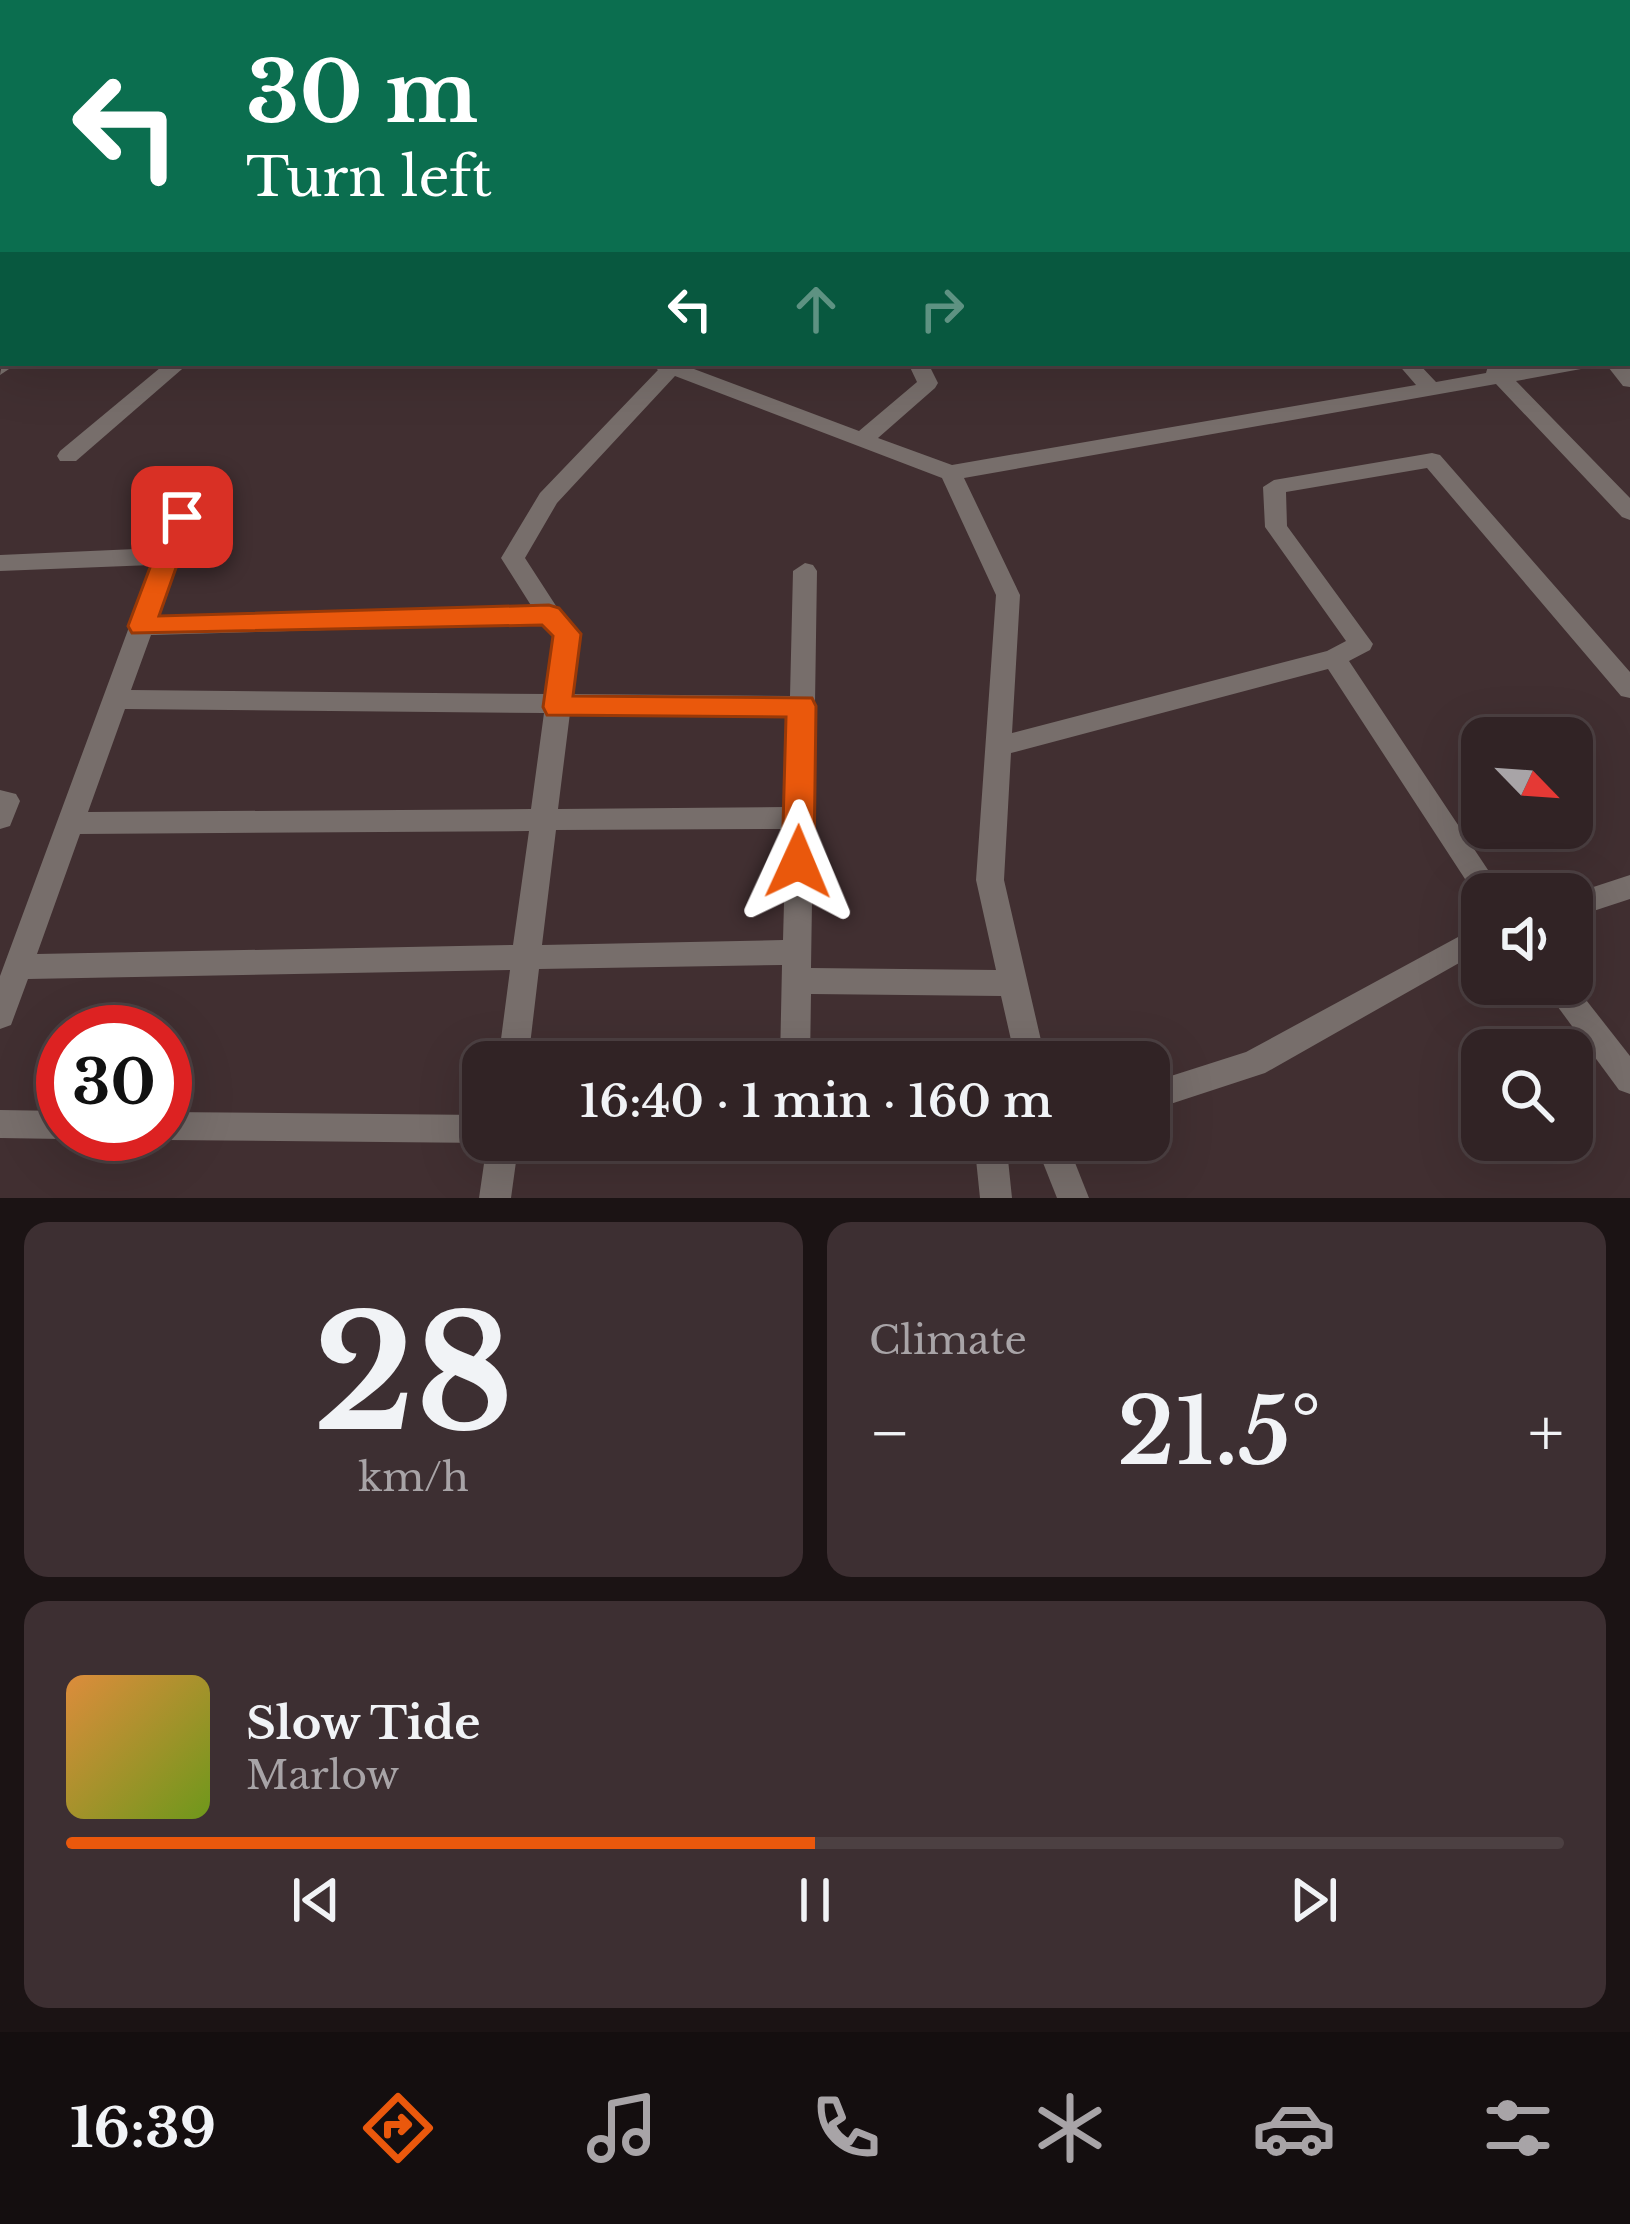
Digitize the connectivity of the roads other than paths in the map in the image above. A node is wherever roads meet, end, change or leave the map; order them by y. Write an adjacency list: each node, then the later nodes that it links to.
1 (175, 366): 9 (street)
2 (664, 366): 8 (street); 16 (street)
3 (920, 366): 8 (street)
4 (1410, 366): 7 (street)
5 (1544, 366): 6 (street)
6 (1494, 370): 7 (street); 12 (street)
7 (1431, 389): 10 (street)
8 (862, 440): 10 (street)
9 (68, 456)
10 (951, 473): 23 (street)
11 (196, 477): 13 (street)
12 (1630, 512)
13 (167, 556): 14 (street); 17 (street)
14 (0, 563)
15 (806, 572): 21 (street)
16 (549, 615): 17 (street); 22 (street)
17 (142, 626): 20 (street)
18 (1334, 658): 19 (street); 23 (street); 29 (street)
19 (1630, 688)
20 (116, 699): 22 (street); 28 (street)
21 (801, 706): 22 (street); 26 (street)
22 (557, 707): 27 (street)
23 (999, 746): 36 (street)
24 (0, 802): 25 (street)
25 (0, 818)
26 (799, 818): 27 (street); 34 (street)
27 (543, 819): 28 (street); 33 (street)
28 (70, 823): 35 (street)
29 (1476, 873)
30 (1630, 887): 31 (street)
31 (1593, 899)
32 (1461, 948): 43 (street)
33 (526, 957): 34 (street); 35 (street); 39 (street)
34 (797, 966): 36 (street); 40 (street)
35 (18, 967): 38 (street)
36 (1013, 983): 41 (street)
37 (1572, 1005): 42 (street)
38 (0, 1016)
39 (515, 1041)
40 (795, 1041)
41 (1025, 1041)
42 (1630, 1079)
43 (1170, 1089)
44 (0, 1124): 45 (street)
45 (36, 1125)
46 (192, 1126): 47 (street)
47 (462, 1130)
48 (500, 1161): 51 (street)
49 (992, 1161): 52 (street)
50 (1058, 1161): 53 (street)
51 (495, 1198)
52 (996, 1198)
53 (1073, 1198)

